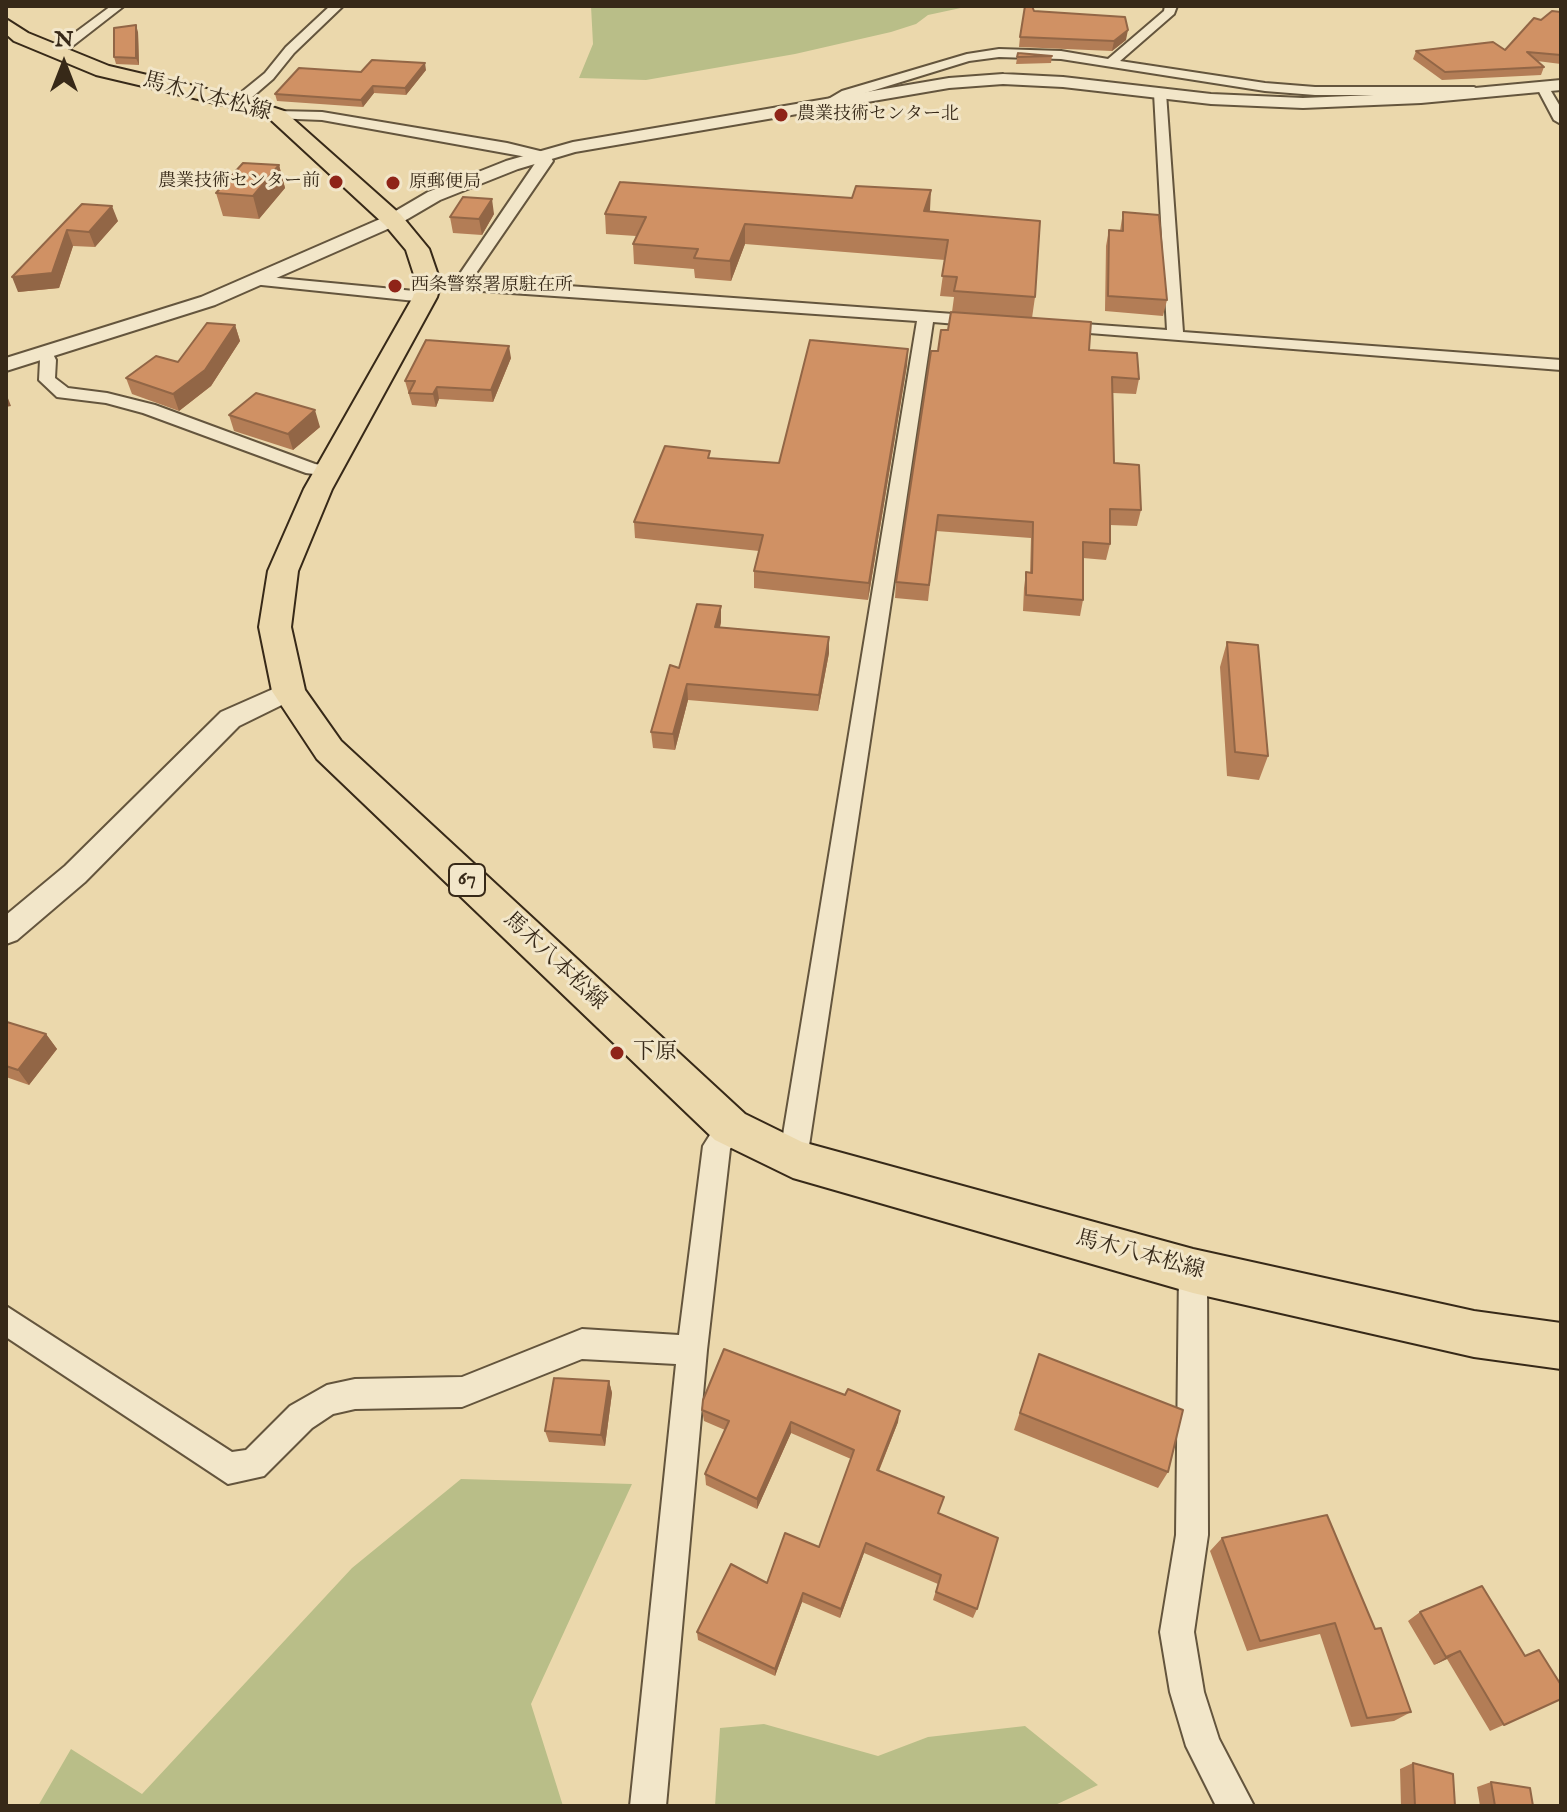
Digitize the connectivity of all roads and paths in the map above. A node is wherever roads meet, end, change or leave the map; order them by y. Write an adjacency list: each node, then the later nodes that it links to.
1 (118, 6): 5 (street)
2 (337, 6): 11 (street)
3 (1171, 6): 6 (street)
4 (11, 33): 5 (main road, 馬木八本松線)
5 (57, 52): 11 (main road, 馬木八本松線)
6 (1110, 63): 10 (street); 12 (street)
7 (1561, 85): 8 (street)
8 (1542, 86): 10 (street); 14 (street)
9 (1160, 93): 10 (street); 12 (street); 22 (street)
10 (1485, 93)
11 (238, 102): 13 (main road, 馬木八本松線)
12 (827, 104): 15 (street)
13 (277, 115): 15 (street); 16 (main road, 馬木八本松線)
14 (1561, 120)
15 (543, 156): 16 (street); 18 (street)
16 (393, 220): 17 (street); 18 (main road, 馬木八本松線)
17 (257, 281): 18 (street); 23 (street)
18 (439, 288): 19 (street); 26 (main road, 馬木八本松線 / 67)
19 (926, 317): 20 (street); 30 (street)
20 (1004, 323)
21 (1035, 325): 22 (street)
22 (1175, 337): 25 (street)
23 (45, 353): 24 (street); 26 (street)
24 (6, 365)
25 (1561, 365)
26 (329, 471): 27 (main road, 馬木八本松線 / 67)
27 (289, 691): 28 (street); 29 (main road, 馬木八本松線 / 67)
28 (6, 932)
29 (730, 1127): 30 (main road, 馬木八本松線 / 67); 34 (street)
30 (793, 1159): 31 (main road, 馬木八本松線 / 67)
31 (1193, 1271): 33 (main road, 馬木八本松線 / 67); 36 (street)
32 (6, 1320): 34 (street)
33 (1561, 1346)
34 (692, 1350): 35 (street)
35 (648, 1806)
36 (1236, 1806)

